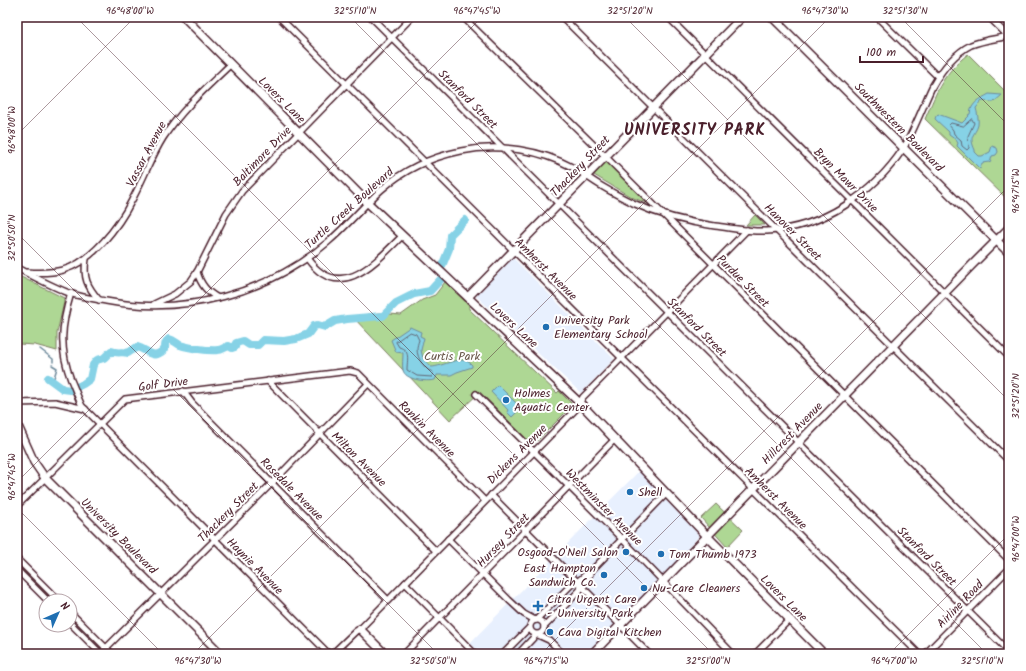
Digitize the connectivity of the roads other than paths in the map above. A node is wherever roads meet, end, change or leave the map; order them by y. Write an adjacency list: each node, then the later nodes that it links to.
1 (184, 17): 15 (street, Lovers Lane)
2 (279, 17): 17 (street, Amherst Avenue)
3 (371, 17): 12 (street, Stanford Street)
4 (412, 17): 12 (street, Baltimore Drive)
5 (463, 17): 22 (street, Purdue Street)
6 (562, 17): 18 (street, Hanover Street)
7 (668, 17): 14 (street, Bryn Mawr Drive)
8 (742, 17): 14 (street, Thackery Street)
9 (772, 17): 21 (street, Southwestern Boulevard)
10 (877, 17): 16 (street)
11 (989, 17): 13 (street)
12 (392, 37): 17 (street, Baltimore Drive); 20 (street, Stanford Street)
13 (1009, 37): 16 (street, Turtle Creek Boulevard)
14 (705, 54): 18 (street, Thackery Street); 25 (street, Bryn Mawr Drive)
15 (231, 64): 19 (street, Lovers Lane); 37 (street, Vassar Avenue)
16 (938, 77): 21 (street, Turtle Creek Boulevard)
17 (346, 84): 19 (street, Baltimore Drive); 23 (street, Amherst Avenue)
18 (652, 108): 22 (street, Thackery Street); 31 (street, Hanover Street)
19 (299, 133): 26 (street, Lovers Lane); 41 (street, Baltimore Drive)
20 (503, 148): 23 (street, Turtle Creek Boulevard); 24 (street, Turtle Creek Boulevard); 27 (street, Stanford Street)
21 (904, 148): 25 (street, Turtle Creek Boulevard); 33 (street, Southwestern Boulevard)
22 (605, 156): 24 (street, Thackery Street); 28 (street, Purdue Street)
23 (425, 162): 26 (street, Turtle Creek Boulevard); 34 (street, Amherst Avenue)
24 (586, 176): 27 (street, Thackery Street); 28 (street, Turtle Creek Boulevard)
25 (852, 201): 31 (street, Turtle Creek Boulevard); 43 (street, Bryn Mawr Drive)
26 (368, 203): 32 (street, Lovers Lane); 36 (street, Turtle Creek Boulevard)
27 (559, 204): 34 (street, Thackery Street); 48 (street, Stanford Street)
28 (662, 214): 30 (street, Turtle Creek Boulevard); 38 (street, Purdue Street)
29 (1009, 228): 33 (street, Hillcrest Avenue)
30 (747, 230): 31 (street, Turtle Creek Boulevard); 38 (street, Dickens Avenue)
31 (777, 230): 49 (street, Hanover Street)
32 (402, 236): 36 (street); 44 (street, Lovers Lane)
33 (996, 240): 35 (street, Southwestern Boulevard); 43 (street, Hillcrest Avenue)
34 (513, 251): 44 (street, Thackery Street); 51 (street, Amherst Avenue)
35 (1009, 253)
36 (307, 258): 45 (street, Turtle Creek Boulevard)
37 (86, 259): 40 (street, Vassar Avenue); 46 (street)
38 (713, 265): 48 (street, Dickens Avenue); 57 (street, Purdue Street)
39 (17, 268): 40 (street, Turtle Creek Boulevard)
40 (26, 272): 42 (street, Turtle Creek Boulevard)
41 (197, 272): 45 (street); 47 (street, Baltimore Drive)
42 (71, 293): 46 (street, Turtle Creek Boulevard); 60 (street)
43 (944, 293): 49 (street, Hillcrest Avenue); 50 (street, Bryn Mawr Drive)
44 (468, 297): 59 (street, Lovers Lane)
45 (218, 298): 47 (street, Turtle Creek Boulevard)
46 (99, 300): 47 (street, Turtle Creek Boulevard)
47 (151, 305)
48 (667, 312): 51 (street, Dickens Avenue); 65 (street, Stanford Street)
49 (893, 345): 57 (street, Hillcrest Avenue); 67 (street, Hanover Street)
50 (1009, 357)
51 (621, 358): 59 (street, Dickens Avenue); 71 (street, Amherst Avenue)
52 (354, 371): 53 (street, Golf Drive); 54 (street, Rankin Avenue)
53 (268, 381): 55 (street, Golf Drive); 63 (street, Milton Avenue)
54 (368, 384): 63 (street, Thackery Street); 74 (street, Rankin Avenue)
55 (183, 391): 61 (street, Golf Drive); 69 (street, Rosedale Avenue)
56 (476, 394): 66 (street, Westminster Avenue)
57 (844, 395): 65 (street, Hillcrest Avenue); 83 (street, Purdue Street)
58 (17, 403): 60 (street)
59 (580, 403): 64 (street, Lovers Lane); 66 (street, Dickens Avenue)
60 (86, 410): 61 (street)
61 (100, 423): 68 (street, Golf Drive); 80 (street, Haynie Avenue)
62 (17, 424): 68 (street, University Boulevard)
63 (320, 434): 69 (street, Thackery Street); 81 (street, Milton Avenue)
64 (615, 439): 70 (street, Hursey Street); 72 (street, Lovers Lane)
65 (798, 442): 71 (street, Hillcrest Avenue); 94 (street, Stanford Street)
66 (534, 451): 70 (street, Westminster Avenue); 73 (street, Dickens Avenue)
67 (1009, 461)
68 (45, 478): 75 (street, Golf Drive); 92 (street, University Boulevard)
69 (272, 483): 80 (street, Thackery Street); 93 (street, Rosedale Avenue)
70 (569, 486): 76 (street, Hursey Street); 79 (street, Westminster Avenue)
71 (752, 489): 77 (street, Hillcrest Avenue); 124 (street, Amherst Avenue)
72 (667, 493): 77 (street, Lovers Lane); 79 (street)
73 (491, 495): 74 (street, Dickens Avenue); 76 (street)
74 (485, 501): 78 (street, Dickens Avenue)
75 (17, 506)
76 (526, 530): 86 (street, Hursey Street); 89 (street)
77 (707, 536): 87 (street, Hillcrest Avenue); 97 (street, Lovers Lane)
78 (448, 539): 81 (street, Dickens Avenue); 86 (street)
79 (622, 539): 87 (street, Westminster Avenue); 89 (street)
80 (215, 540): 92 (street, Thackery Street); 112 (street, Haynie Avenue)
81 (436, 551): 88 (street, Dickens Avenue)
82 (17, 559): 91 (street)
83 (1009, 560)
84 (1009, 569): 94 (street, Airline Road)
85 (17, 570): 90 (street)
86 (483, 574): 95 (street); 96 (street, Hursey Street)
87 (663, 581): 100 (street, Hillcrest Avenue); 121 (street, Westminster Avenue)
88 (405, 583): 93 (street, Dickens Avenue); 96 (street)
89 (579, 584): 99 (street); 100 (street); 102 (street)
90 (40, 593)
91 (51, 593)
92 (161, 594): 107 (street, Thackery Street); 111 (street, University Boulevard)
93 (388, 600): 103 (street, Dickens Avenue)
94 (968, 611): 108 (street, Stanford Street); 125 (street, Airline Road)
95 (524, 614): 99 (street); 101 (street)
96 (440, 618): 114 (street, Hursey Street); 115 (street)
97 (790, 619): 122 (street); 123 (street, Lovers Lane)
98 (78, 620): 107 (street)
99 (536, 620): 101 (street); 102 (street)
100 (620, 624): 119 (street, Hillcrest Avenue); 120 (street)
101 (529, 627): 105 (street); 116 (street)
102 (544, 628): 105 (street); 106 (street)
103 (360, 629): 112 (street, Dickens Avenue); 113 (street)
104 (78, 631): 109 (street)
105 (537, 635): 106 (street); 117 (street)
106 (549, 640): 118 (street)
107 (106, 648): 109 (street, Thackery Street); 110 (street)
108 (1009, 652)
109 (101, 654)
110 (112, 654)
111 (220, 654)
112 (331, 654)
113 (385, 654)
114 (404, 654)
115 (475, 654)
116 (503, 654)
117 (518, 654)
118 (563, 654)
119 (592, 654)
120 (649, 654)
121 (733, 654)
122 (755, 654)
123 (824, 654)
124 (919, 654)
125 (925, 654)

